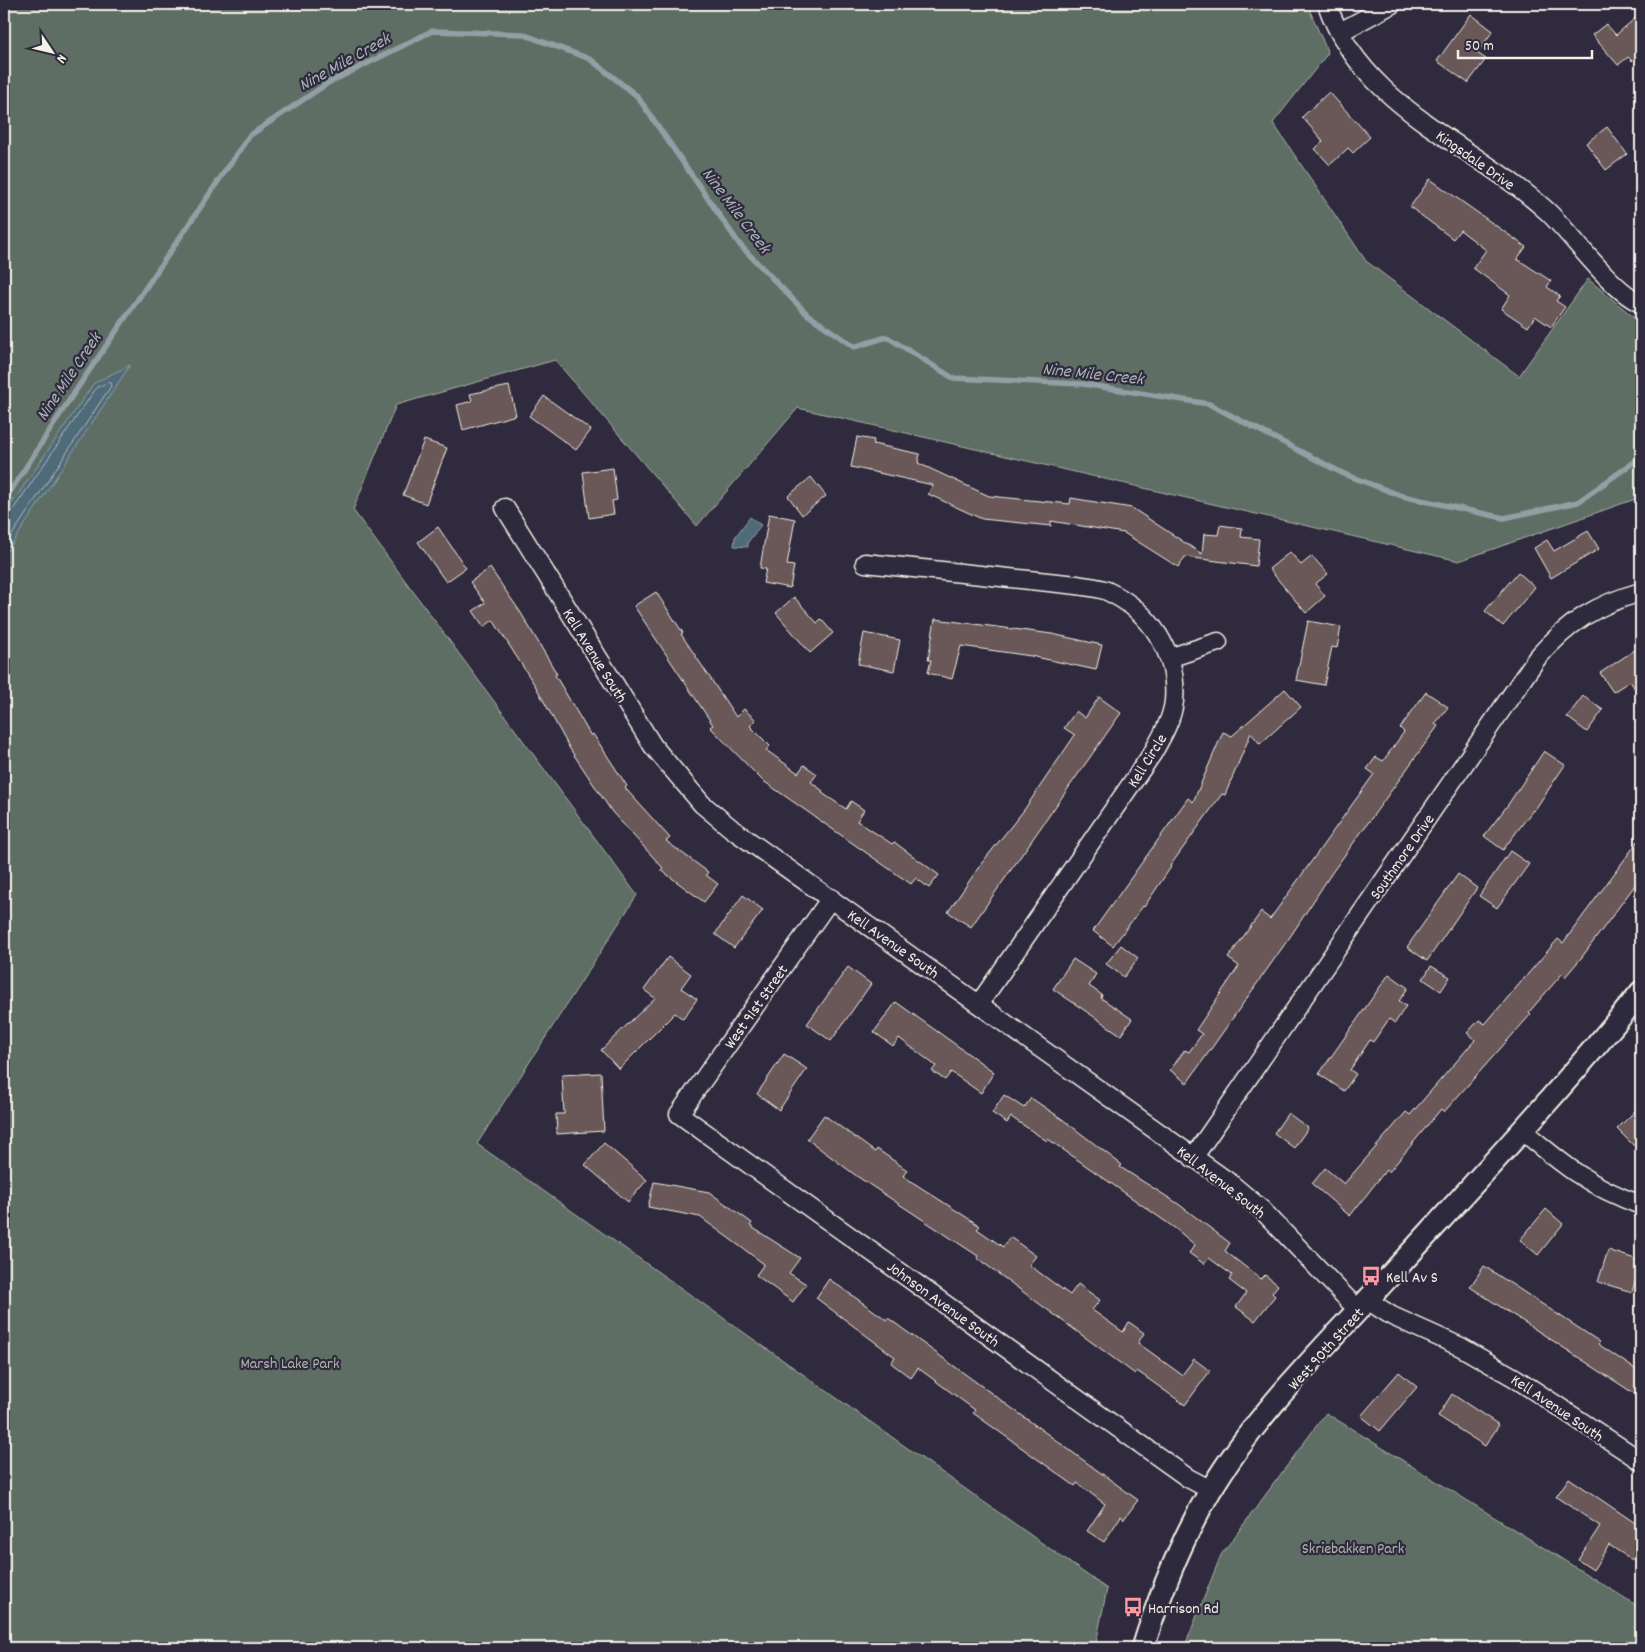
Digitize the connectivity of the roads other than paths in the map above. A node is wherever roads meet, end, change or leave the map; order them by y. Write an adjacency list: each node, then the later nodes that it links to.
1 (1327, 4): 3 (street, Kingsdale Drive)
2 (1392, 4): 3 (street)
3 (1340, 32): 4 (street, Kingsdale Drive)
4 (1641, 303)
5 (505, 508): 10 (street, Kell Avenue South)
6 (866, 563): 9 (street, Kell Circle)
7 (1641, 592): 15 (street, Southmore Drive)
8 (1218, 642): 9 (street)
9 (1168, 658): 12 (street, Kell Circle)
10 (831, 898): 12 (street, Kell Avenue South); 13 (street, West 91st Street)
11 (1641, 992): 14 (street, West 90th Street)
12 (979, 1004): 15 (street, Kell Avenue South)
13 (679, 1114): 19 (street, Johnson Avenue South)
14 (1522, 1130): 16 (street); 17 (street, West 90th Street)
15 (1193, 1158): 17 (street, Kell Avenue South)
16 (1641, 1205)
17 (1363, 1305): 18 (street, Kell Avenue South); 19 (street, West 90th Street)
18 (1641, 1461)
19 (1211, 1490): 20 (street, West 90th Street)
20 (1143, 1648)

